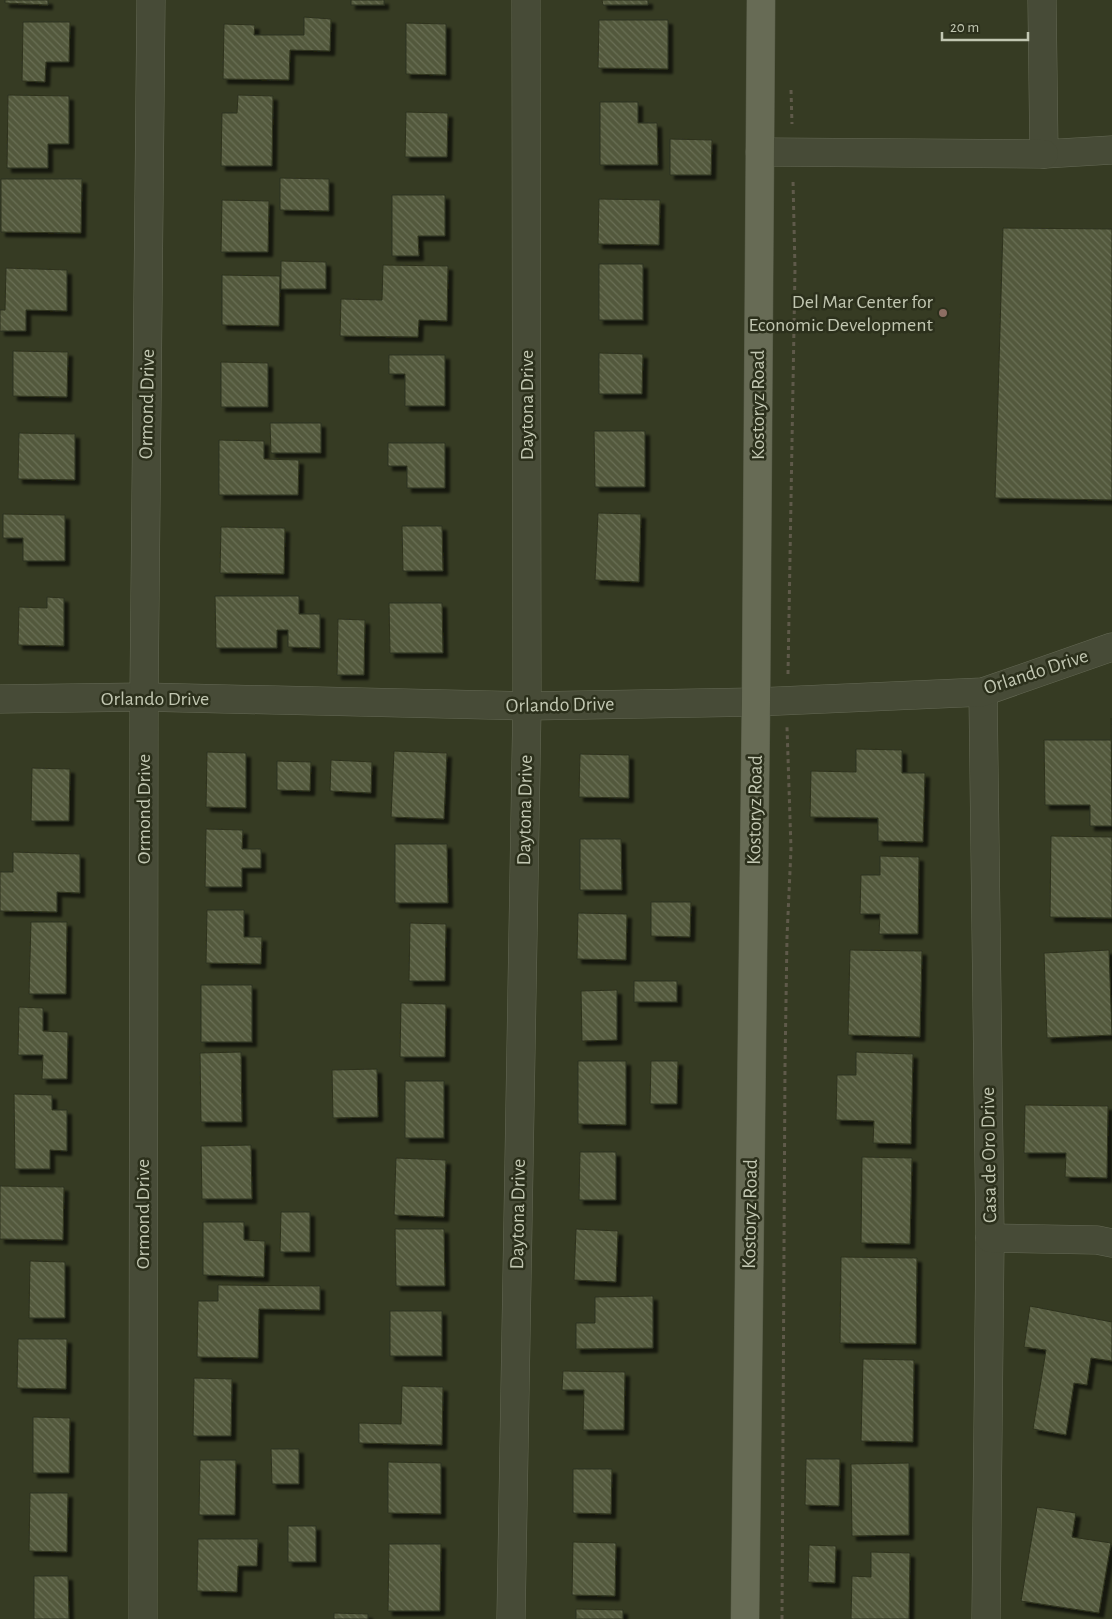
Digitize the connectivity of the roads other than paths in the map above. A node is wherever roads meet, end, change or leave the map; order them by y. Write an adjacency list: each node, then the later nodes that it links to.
1 (151, 0): 10 (street, Ormond Drive)
2 (526, 0): 13 (street, Daytona Drive)
3 (761, 0): 6 (main road, Kostoryz Road)
4 (1042, 0): 7 (street)
5 (1112, 150): 7 (street)
6 (760, 152): 7 (street); 12 (main road, Kostoryz Road)
7 (1044, 154)
8 (1112, 647): 9 (street, Orlando Drive)
9 (982, 692): 12 (street, Orlando Drive); 14 (street, Casa de Oro Drive)
10 (144, 698): 11 (street, Orlando Drive); 13 (street, Orlando Drive); 16 (street, Ormond Drive)
11 (0, 699)
12 (756, 702): 13 (street, Orlando Drive); 18 (main road, Kostoryz Road)
13 (527, 706): 17 (street, Daytona Drive)
14 (990, 1238): 15 (street); 19 (street, Casa de Oro Drive)
15 (1112, 1243)
16 (143, 1619)
17 (510, 1619)
18 (744, 1619)
19 (986, 1619)

